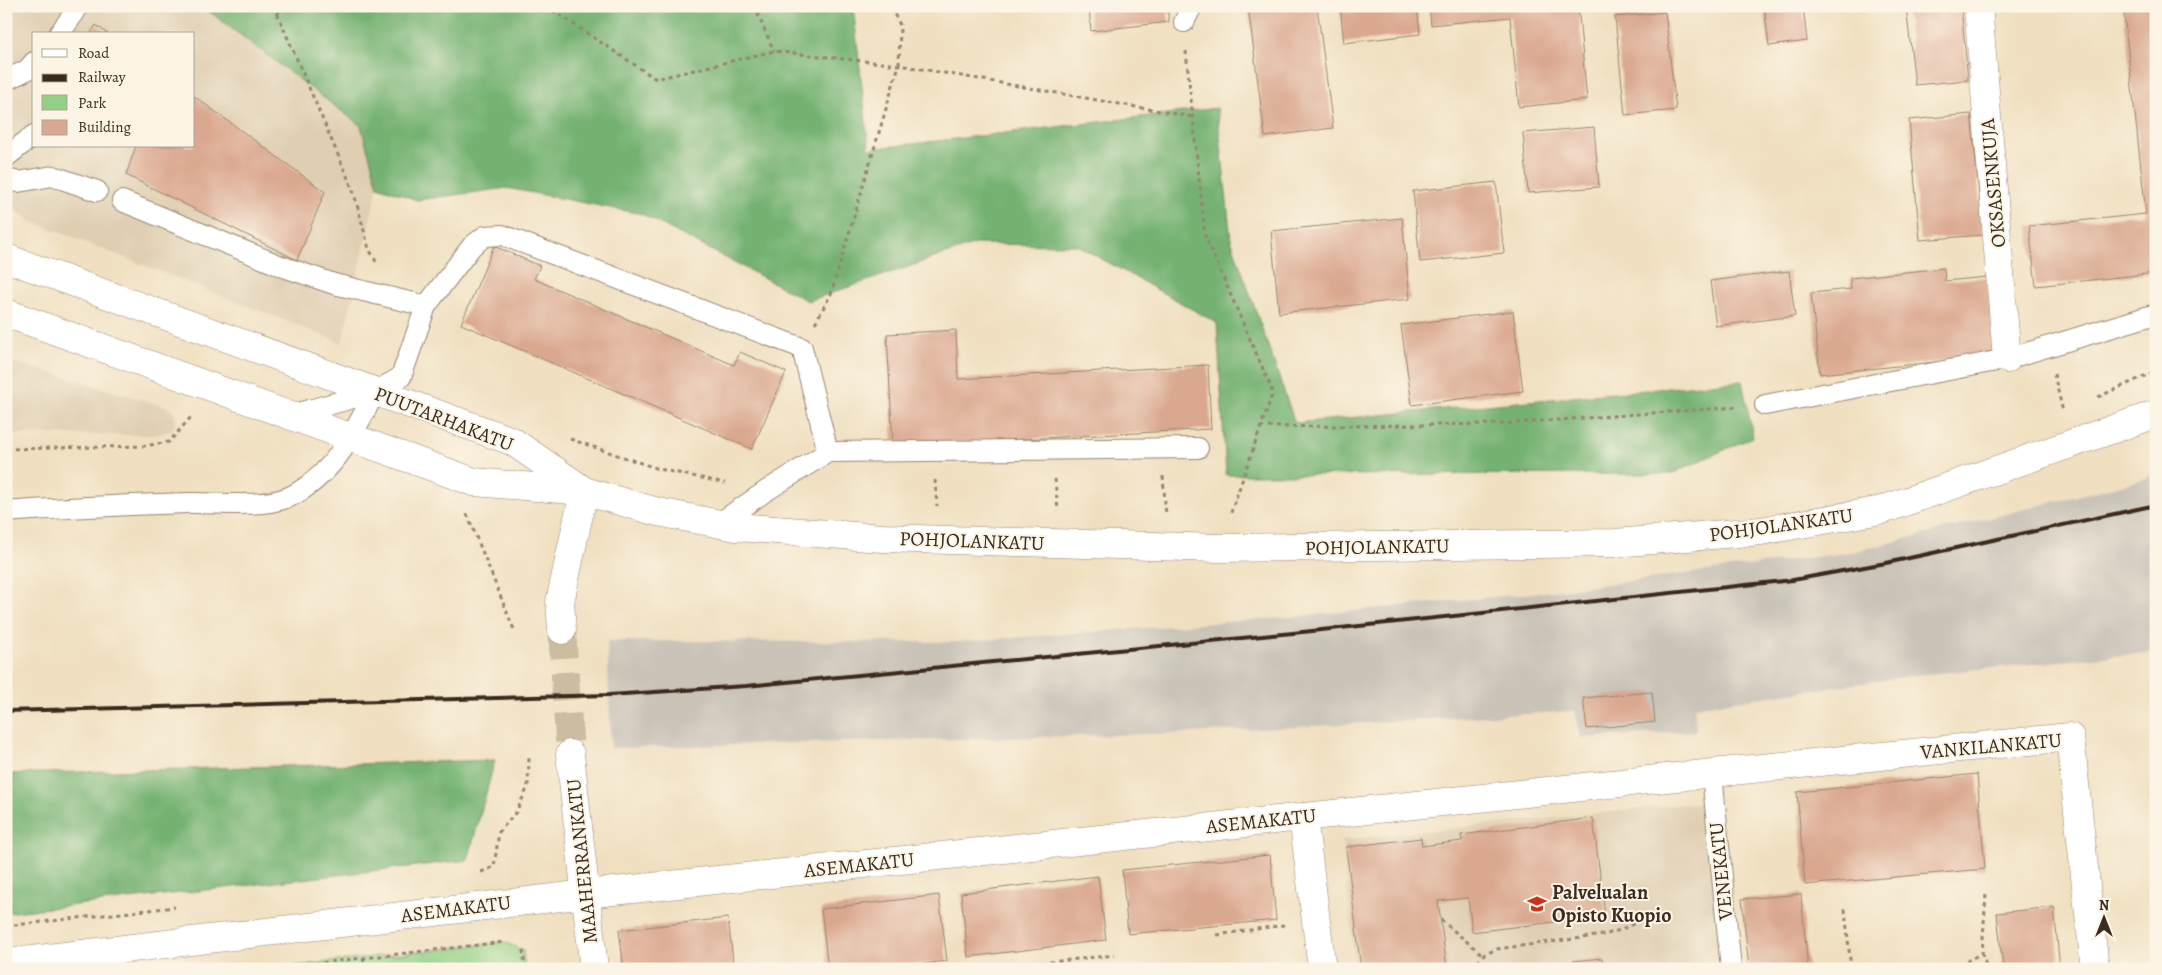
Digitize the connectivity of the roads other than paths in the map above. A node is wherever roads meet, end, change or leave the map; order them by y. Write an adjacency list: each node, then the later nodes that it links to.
1 (1978, 6): 15 (main road, OKSASENKUJA)
2 (75, 12): 3 (lane)
3 (60, 32)
4 (32, 64): 5 (lane)
5 (6, 80)
6 (32, 137): 7 (lane)
7 (6, 157)
8 (6, 179): 9 (lane)
9 (97, 191)
10 (122, 201): 12 (lane)
11 (6, 258): 16 (main road, PUUTARHAKATU)
12 (426, 306): 16 (lane); 22 (lane)
13 (6, 313): 19 (main road, PUUTARHAKATU)
14 (2156, 314): 15 (lane)
15 (2007, 359): 17 (lane)
16 (375, 392): 19 (lane); 20 (lane); 23 (main road, PUUTARHAKATU)
17 (1765, 405)
18 (2156, 414): 25 (main road, POHJOLANKATU)
19 (291, 415): 20 (main road, PUUTARHAKATU)
20 (352, 437): 23 (main road, PUUTARHAKATU); 24 (lane)
21 (1198, 448): 22 (lane)
22 (828, 452): 25 (lane)
23 (584, 491): 25 (main road, POHJOLANKATU); 26 (main road)
24 (6, 512)
25 (719, 523)
26 (562, 630)
27 (570, 754): 30 (main road, MAAHERRANKATU)
28 (1712, 774): 29 (main road, ASEMAKATU); 34 (lane, VENEKATU); 35 (main road, VANKILANKATU)
29 (1303, 817): 30 (main road, ASEMAKATU); 33 (main road)
30 (586, 894): 31 (main road, ASEMAKATU); 32 (main road, MAAHERRANKATU)
31 (6, 963)
32 (594, 969)
33 (1322, 969)
34 (1731, 969)
35 (2095, 969)

